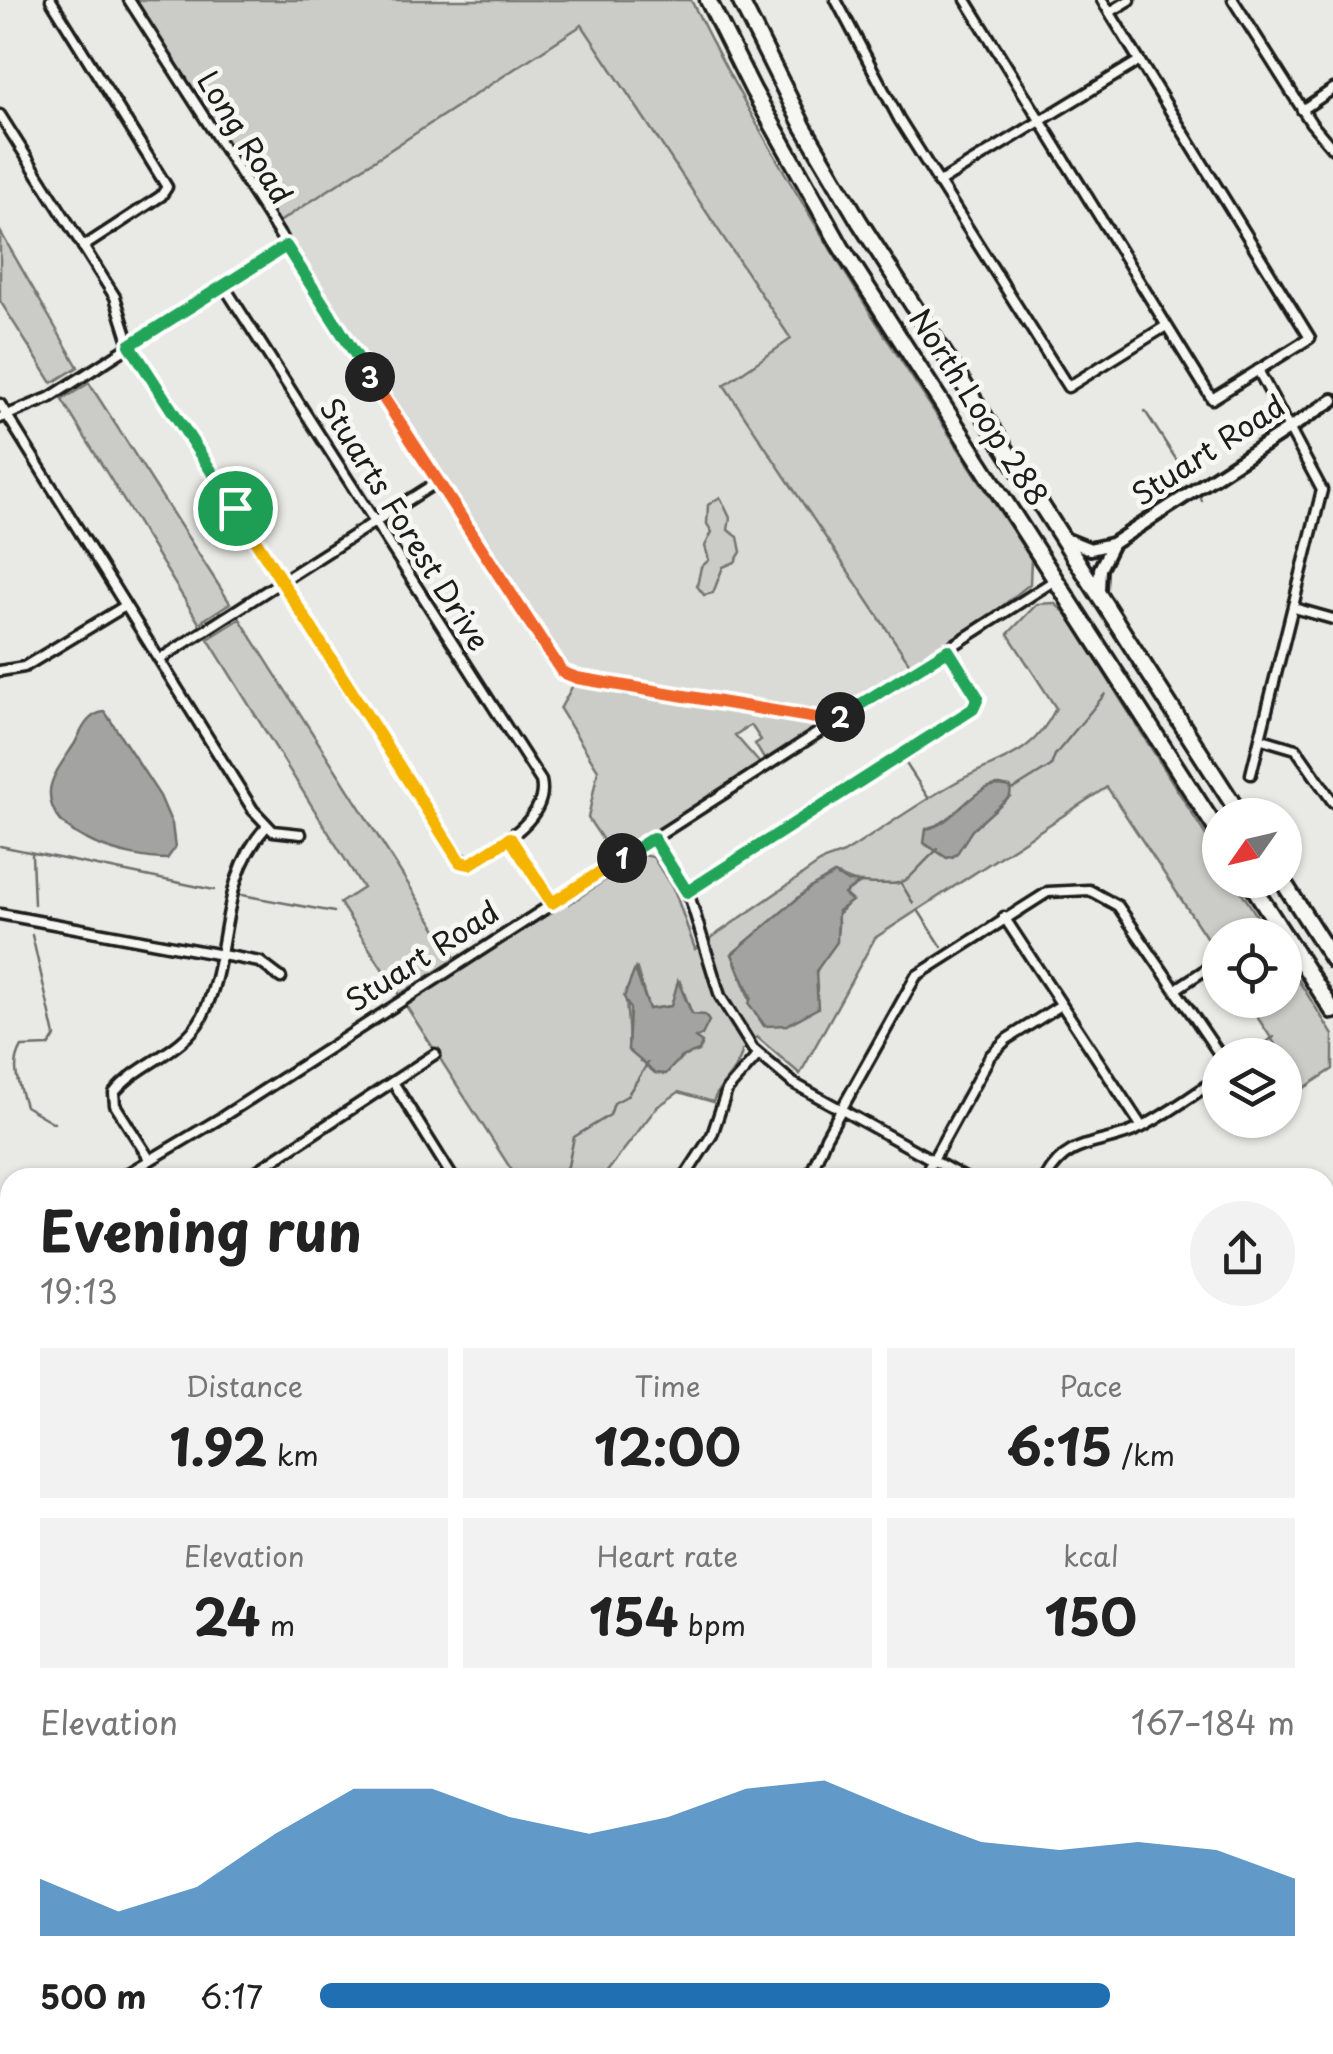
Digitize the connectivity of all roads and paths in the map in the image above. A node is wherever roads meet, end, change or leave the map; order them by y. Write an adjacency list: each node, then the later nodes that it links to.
1 (51, 0): 18 (street)
2 (129, 0): 19 (street, Long Road)
3 (708, 0): 34 (highway, North Loop 288)
4 (740, 0): 32 (highway, North Loop 288)
5 (836, 0): 17 (street)
6 (966, 0): 15 (street)
7 (1102, 0): 10 (street)
8 (1130, 0): 10 (street)
9 (1233, 0): 13 (street)
10 (1110, 12): 11 (street)
11 (1139, 61): 15 (street); 23 (street)
12 (1333, 90): 13 (street)
13 (1302, 110): 16 (street)
14 (0, 115): 18 (street)
15 (1041, 121): 17 (street); 21 (street)
16 (1333, 149)
17 (938, 183): 21 (street)
18 (83, 246): 22 (street)
19 (286, 246): 20 (street); 28 (street, Long Road)
20 (224, 286): 22 (street); 31 (street, Stuarts Forest Drive)
21 (1166, 326): 23 (street)
22 (130, 345): 26 (street); 35 (street)
23 (1258, 370): 27 (street)
24 (1333, 400): 27 (street, Stuart Road)
25 (0, 404): 26 (street)
26 (4, 417): 37 (street)
27 (1291, 427): 29 (street); 33 (street, Stuart Road)
28 (438, 482): 31 (street); 43 (street, Long Road)
29 (1320, 507): 30 (street); 38 (street)
30 (1333, 510)
31 (375, 522): 35 (street); 51 (street, Stuarts Forest Drive)
32 (1061, 536): 33 (street); 36 (highway, North Loop 288)
33 (1112, 544): 36 (street)
34 (1055, 580): 40 (street, Stuart Road); 48 (highway, North Loop 288)
35 (282, 581): 41 (street); 51 (street)
36 (1100, 598): 46 (highway, North Loop 288)
37 (126, 606): 41 (street); 42 (street)
38 (1294, 608): 39 (street); 44 (street)
39 (1333, 620)
40 (948, 650): 43 (street, Stuart Road); 53 (street)
41 (160, 659): 49 (street)
42 (0, 671)
43 (834, 721): 52 (street, Stuart Road)
44 (1262, 739): 45 (street); 47 (street)
45 (1251, 774)
46 (1229, 798)
47 (1333, 802)
48 (1202, 807)
49 (266, 827): 50 (street); 60 (street)
50 (301, 834)
51 (510, 838): 56 (street)
52 (653, 838): 53 (street); 56 (street, Stuart Road)
53 (687, 892): 70 (street)
54 (1293, 898): 55 (highway)
55 (1295, 901): 59 (highway); 61 (highway)
56 (552, 903): 75 (street, Stuart Road)
57 (0, 914): 60 (street)
58 (1004, 916): 65 (street); 66 (street); 73 (street)
59 (1333, 948)
60 (219, 954): 64 (street); 75 (street)
61 (1333, 960)
62 (1302, 962): 67 (highway)
63 (1202, 972): 65 (street)
64 (281, 978)
65 (1176, 989): 68 (street)
66 (1061, 1004): 74 (street); 76 (street)
67 (1331, 1007)
68 (1209, 1038)
69 (435, 1054): 71 (street)
70 (758, 1055): 73 (street); 80 (street)
71 (393, 1082): 78 (street); 79 (street)
72 (1202, 1089): 74 (street)
73 (841, 1110): 76 (street); 81 (street)
74 (1142, 1127): 84 (street)
75 (150, 1160): 77 (street, Stuart Road)
76 (933, 1160): 82 (street); 83 (street)
77 (137, 1168)
78 (261, 1168)
79 (447, 1168)
80 (691, 1168)
81 (815, 1168)
82 (929, 1168)
83 (948, 1168)
84 (1052, 1168)

